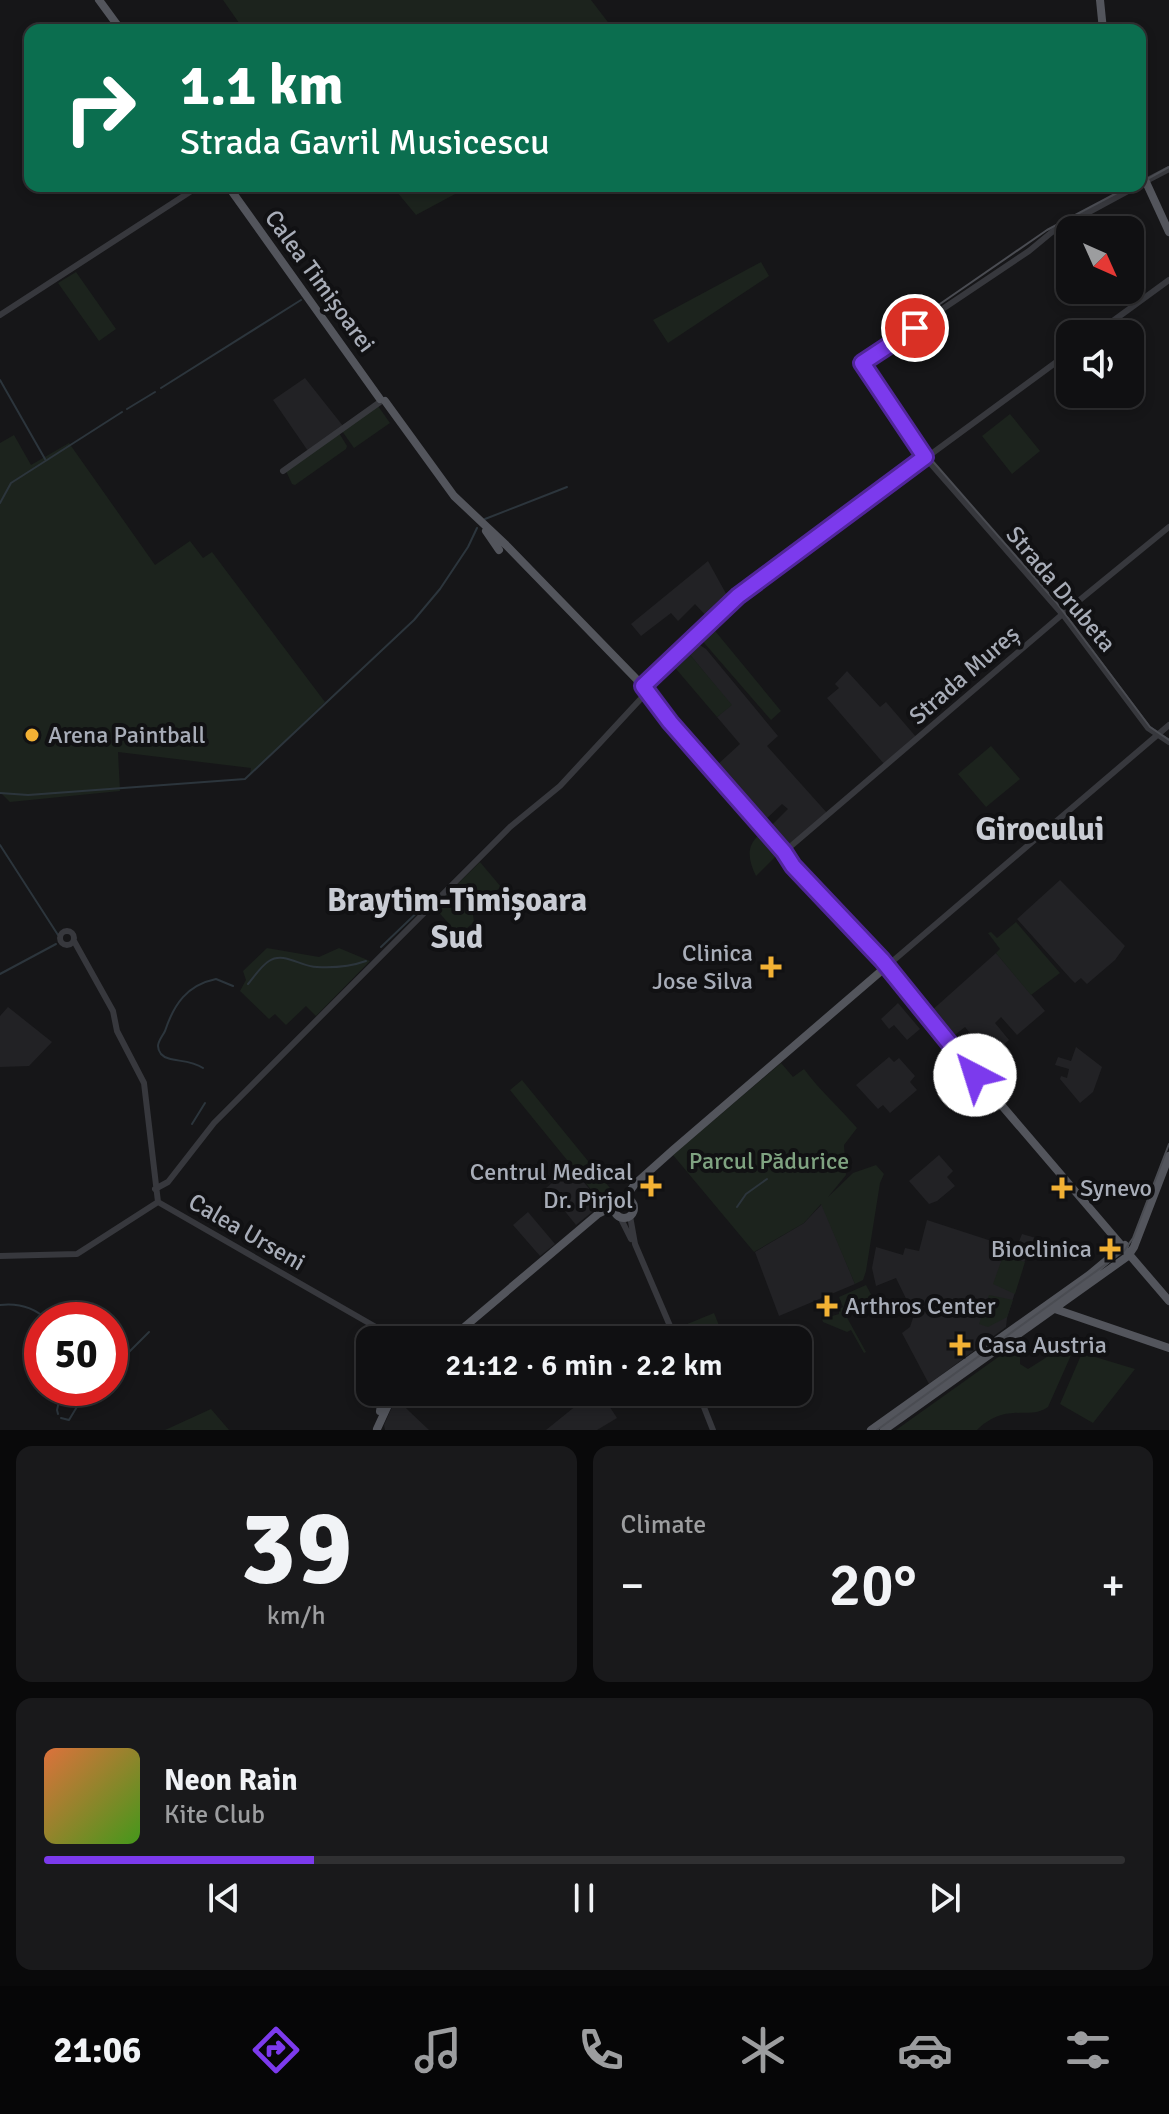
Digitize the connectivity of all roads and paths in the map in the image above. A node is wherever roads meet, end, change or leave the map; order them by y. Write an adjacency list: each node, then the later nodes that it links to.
1 (97, 0): 3 (main road)
2 (1100, 0): 4 (main road)
3 (115, 24)
4 (1102, 24)
5 (1169, 169): 6 (street)
6 (1146, 181)
7 (190, 192): 13 (street)
8 (234, 192): 16 (main road, Calea Timișoarei)
9 (1126, 192): 17 (street, Strada Drubeta)
10 (1146, 192): 11 (main road)
11 (1169, 232)
12 (1169, 280): 14 (street)
13 (0, 315)
14 (1114, 320)
15 (1056, 362): 17 (street)
16 (382, 400): 18 (street); 21 (main road, Calea Timișoarei)
17 (925, 457): 20 (street, Strada Drubeta); 21 (street)
18 (283, 471)
19 (1169, 527): 20 (street, Strada Mureș)
20 (1063, 614): 23 (street, Strada Drubeta); 26 (street, Strada Mureș)
21 (646, 689): 25 (main road, Calea Timișoarei); 31 (street)
22 (1169, 725): 23 (street)
23 (1158, 735): 24 (street, Strada Drubeta); 29 (street)
24 (1169, 742)
25 (774, 843): 26 (main road); 27 (main road)
26 (784, 852): 27 (main road)
27 (793, 866): 29 (main road)
28 (74, 941): 31 (street)
29 (886, 969): 32 (main road); 35 (main road)
30 (1169, 1156): 35 (main road)
31 (155, 1187): 33 (street)
32 (628, 1200): 34 (main road); 34 (main road)
33 (158, 1202): 36 (street, Calea Urseni); 42 (street, Calea Urseni)
34 (620, 1214): 43 (main road); 44 (street)
35 (1126, 1250): 37 (main road); 38 (main road); 39 (main road)
36 (0, 1256)
37 (1067, 1300): 39 (main road); 40 (main road)
38 (1169, 1301)
39 (1047, 1309): 40 (main road); 41 (main road); 51 (main road); 52 (main road)
40 (1071, 1315): 41 (main road)
41 (1093, 1323): 45 (main road)
42 (374, 1326)
43 (466, 1326)
44 (670, 1326)
45 (1169, 1348)
46 (381, 1406): 49 (main road)
47 (388, 1406): 49 (main road)
48 (704, 1406): 50 (street)
49 (377, 1429)
50 (713, 1430)
51 (871, 1430)
52 (884, 1430)

